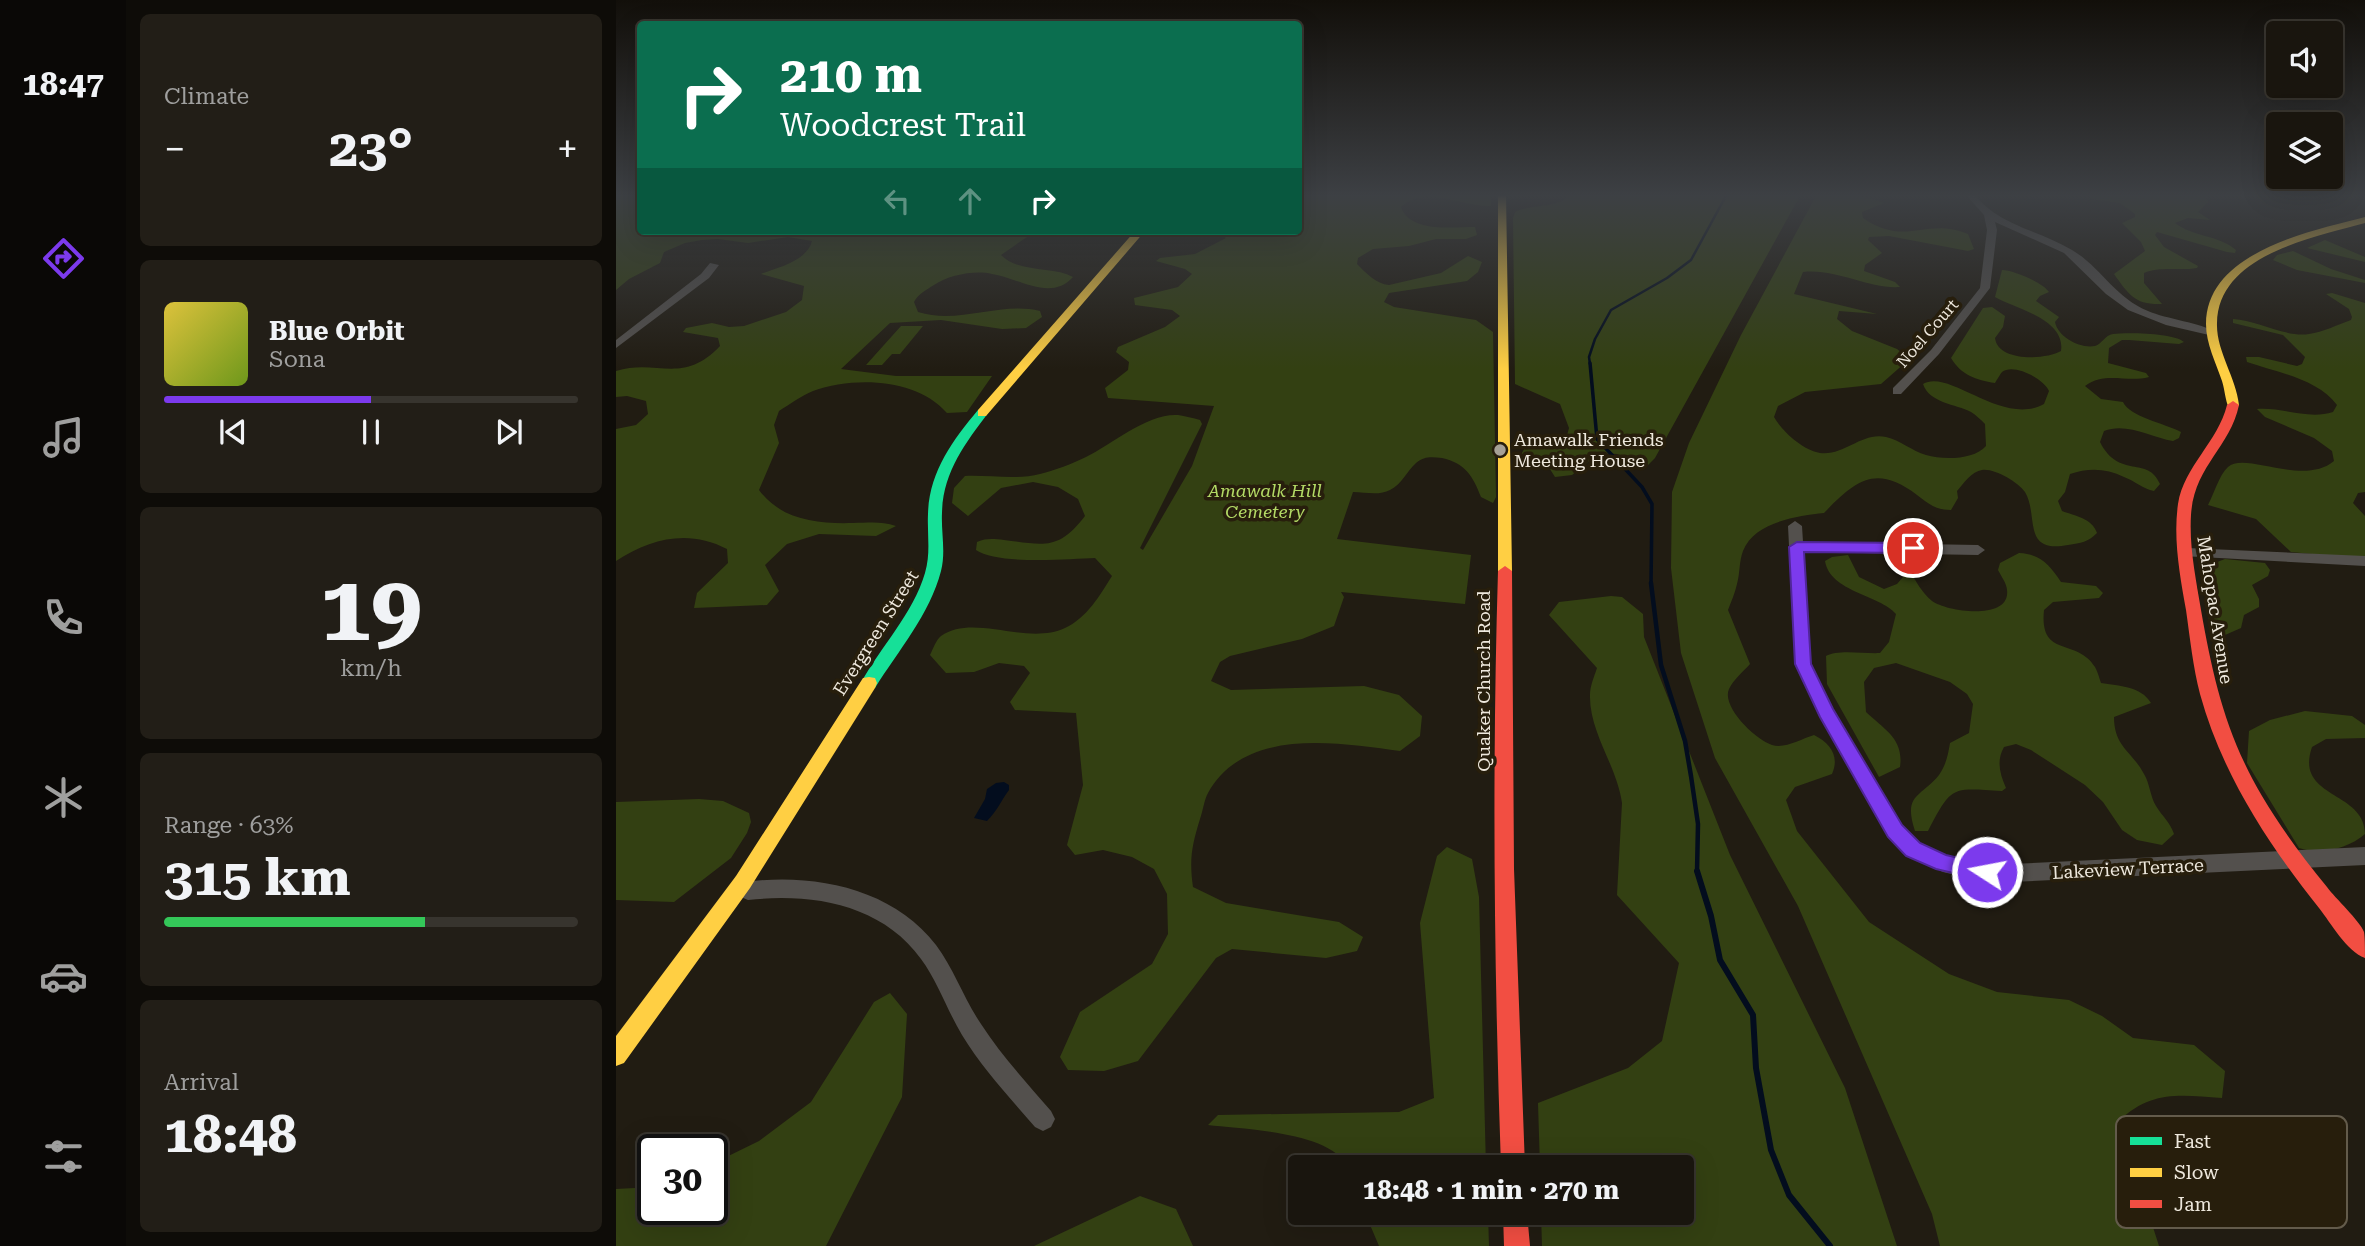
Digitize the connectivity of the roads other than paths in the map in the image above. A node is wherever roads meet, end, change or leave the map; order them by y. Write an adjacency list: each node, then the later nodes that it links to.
1 (1122, 252): 17 (street, Evergreen Street)
2 (1502, 252): 21 (street, Quaker Church Road)
3 (1989, 252): 9 (street, Noel Court)
4 (2068, 252): 7 (street)
5 (2269, 252): 7 (street)
6 (714, 265): 8 (street)
7 (2209, 332): 13 (street, Mahopac Avenue)
8 (616, 345)
9 (1897, 391)
10 (1795, 526): 11 (street, Lakeview Terrace)
11 (1797, 547): 12 (street); 16 (street, Lakeview Terrace)
12 (1978, 550)
13 (2187, 554): 14 (street); 16 (street, Mahopac Avenue)
14 (2365, 561)
15 (2365, 856): 16 (street, Lakeview Terrace)
16 (2295, 861): 18 (street, Mahopac Avenue)
17 (743, 882): 19 (street, Evergreen Street); 20 (street)
18 (2365, 948)
19 (616, 1055)
20 (1043, 1119)
21 (1512, 1155)
22 (1516, 1225): 23 (street)
23 (1517, 1246)

